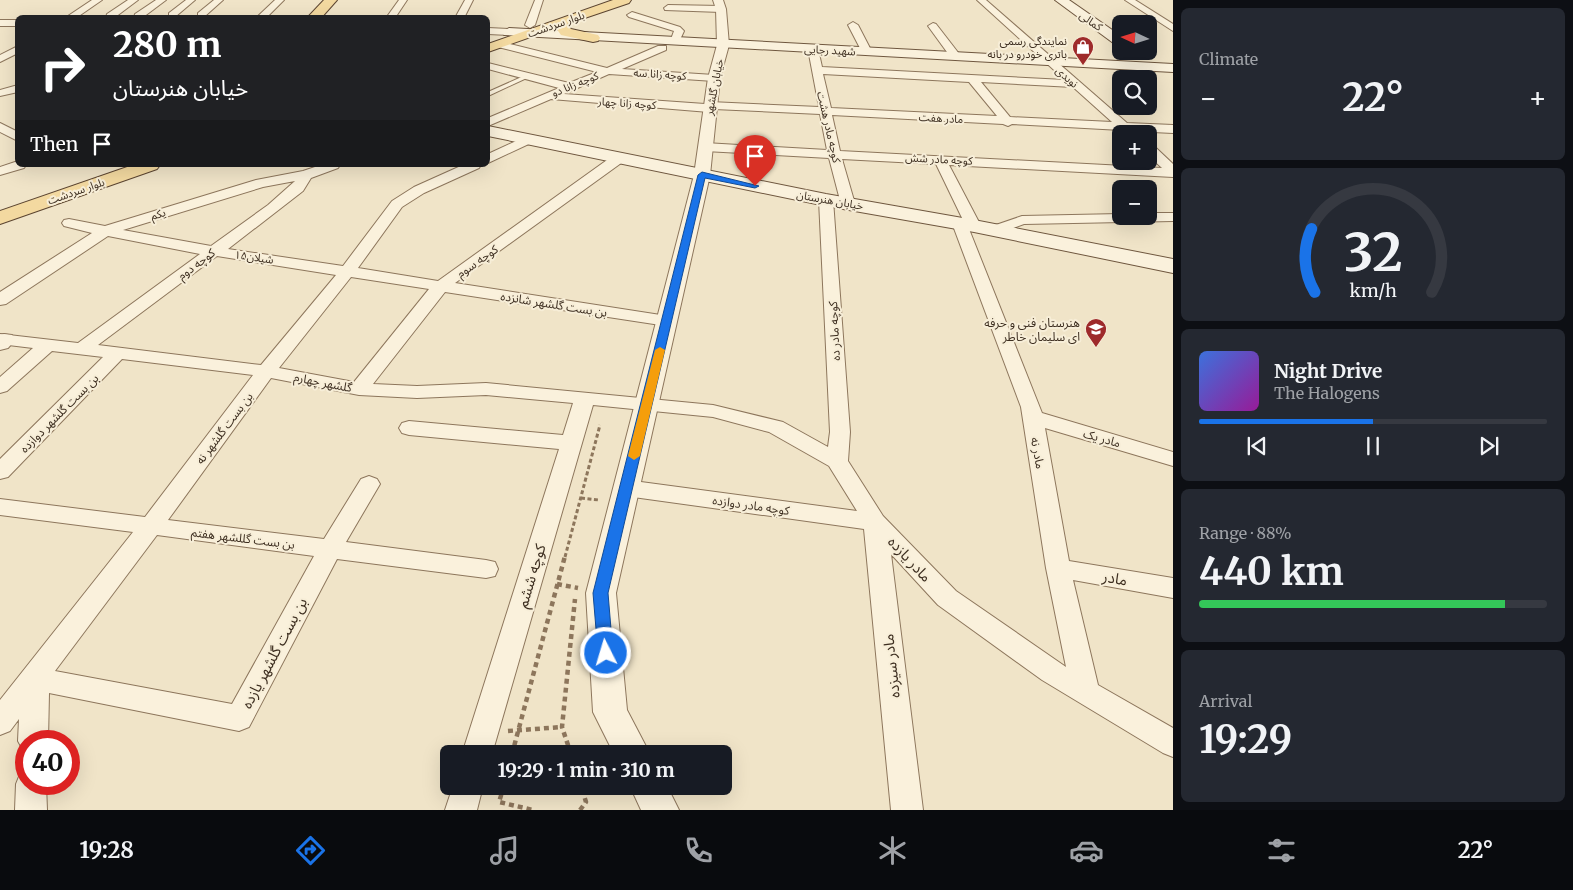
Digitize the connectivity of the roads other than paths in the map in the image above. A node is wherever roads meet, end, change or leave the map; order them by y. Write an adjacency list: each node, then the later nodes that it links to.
1 (98, 0): 19 (street)
2 (134, 0): 20 (street)
3 (162, 0): 21 (street)
4 (191, 0): 22 (street)
5 (219, 0): 23 (street)
6 (280, 0): 24 (street)
7 (331, 0): 25 (main road)
8 (345, 0): 26 (main road)
9 (403, 0): 27 (street)
10 (469, 0): 28 (street)
11 (539, 0): 36 (street)
12 (603, 0): 36 (main road)
13 (625, 0): 30 (main road, بلوار سردشت)
14 (981, 0): 50 (street, نویدی)
15 (1061, 0): 39 (main road, کمالی)
16 (1129, 0): 35 (street)
17 (720, 4): 18 (street); 43 (street, خیابان گلشهر)
18 (668, 8)
19 (74, 15)
20 (112, 15)
21 (140, 15)
22 (172, 15)
23 (201, 15)
24 (263, 15)
25 (316, 15)
26 (330, 15)
27 (392, 15)
28 (461, 15)
29 (632, 16): 42 (street)
30 (561, 22): 36 (main road, بلوار سردشت); 40 (main road)
31 (0, 23): 32 (street)
32 (15, 23)
33 (853, 25): 46 (street)
34 (933, 26): 47 (street)
35 (1173, 28)
36 (529, 29): 38 (main road, شهید رجایی); 40 (main road, شهید رجایی); 41 (main road, بلوار سردشت)
37 (490, 31): 38 (street, شهید رجایی)
38 (510, 32): 41 (main road)
39 (1112, 36)
40 (593, 38): 42 (main road, شهید رجایی)
41 (491, 44): 55 (street, کوچه زانا سه)
42 (669, 45): 43 (main road, شهید رجایی); 55 (street, کوچه زانا دو)
43 (723, 45): 44 (main road, شهید رجایی); 58 (street, خیابان گلشهر)
44 (813, 49): 46 (main road, شهید رجایی); 54 (street, کوچه مادر هشت)
45 (15, 51): 48 (street)
46 (867, 52): 47 (main road, شهید رجایی)
47 (956, 57): 50 (main road, شهید رجایی)
48 (0, 59)
49 (1146, 60): 52 (main road)
50 (1049, 62): 52 (main road, شهید رجایی); 61 (street, نویدی)
51 (490, 66): 57 (street)
52 (1157, 68): 53 (main road, شهید رجایی); 60 (main road)
53 (1173, 68)
54 (817, 70): 56 (street); 69 (street, کوچه مادر هشت)
55 (607, 71): 58 (street, کوچه زانا سه); 62 (street, کوچه زانا دو)
56 (899, 75): 59 (street); 63 (street)
57 (528, 76): 62 (street); 66 (lane)
58 (714, 78): 68 (street, خیابان گلشهر)
59 (973, 79): 61 (street); 71 (street)
60 (1173, 79)
61 (1075, 84): 73 (street, نویدی)
62 (570, 87): 67 (street, کوچه زانا دو)
63 (907, 87)
64 (15, 89): 65 (street)
65 (0, 93)
66 (490, 93)
67 (545, 96): 68 (street, کوچه زانا چهار); 70 (street, کوچه زانا دو)
68 (710, 106): 69 (street, مادر هفت); 81 (street, خیابان گلشهر)
69 (826, 111): 71 (street, مادر هفت); 82 (street, کوچه مادر هشت)
70 (490, 121)
71 (1008, 122): 75 (street, مادر هفت)
72 (15, 124): 74 (street)
73 (1122, 125)
74 (0, 127): 79 (street)
75 (1112, 129)
76 (1157, 129): 77 (street, مادر هفت)
77 (1173, 129)
78 (490, 131): 80 (main road, خیابان هنرستان)
79 (15, 135)
80 (529, 139): 84 (street); 85 (main road, خیابان هنرستان)
81 (705, 147): 82 (street, کوچه مادر شش); 95 (street, خیابان گلشهر)
82 (834, 153): 86 (street, کوچه مادر شش); 97 (street, کوچه مادر هشت)
83 (1157, 157): 93 (street)
84 (490, 158)
85 (619, 158): 95 (main road, خیابان هنرستان); 108 (street, کوچه سوم)
86 (940, 159): 93 (street, کوچه مادر شش); 102 (street, مادر نه)
87 (15, 166): 92 (street)
88 (109, 167): 98 (main road)
89 (145, 167): 100 (main road, بلوار سردشت)
90 (327, 167): 94 (street, یکم)
91 (470, 167): 107 (street, بن بست گلشهر نه)
92 (0, 171)
93 (1173, 172)
94 (306, 174): 103 (street, یکم); 105 (street, کوچه دوم)
95 (702, 175): 96 (main road, خیابان هنرستان); 110 (street, خیابان گلشهر)
96 (826, 200): 97 (main road, خیابان هنرستان); 124 (street, کوچه مادر ده)
97 (848, 204): 102 (main road, خیابان هنرستان)
98 (0, 205)
99 (1173, 217): 104 (street)
100 (0, 218)
101 (69, 223): 103 (street, شیلان۱۵)
102 (967, 224): 104 (main road, خیابان هنرستان); 120 (street, مادر نه)
103 (105, 230): 105 (street, شیلان۱۵); 109 (street, یکم)
104 (995, 230): 106 (main road, خیابان هنرستان)
105 (213, 251): 107 (street, شیلان۱۵); 113 (street, کوچه دوم)
106 (1173, 266)
107 (348, 271): 108 (street, شیلان۱۵); 115 (street, بن بست گلشهر نه)
108 (441, 286): 110 (street, بن بست گلشهر شانزده); 117 (street, کوچه سوم)
109 (0, 300)
110 (666, 321): 119 (street, خیابان گلشهر)
111 (1, 341): 112 (street, گلشهر چهارم)
112 (48, 345): 113 (street, گلشهر چهارم); 116 (street)
113 (81, 349): 114 (street, گلشهر چهارم)
114 (117, 354): 115 (street, گلشهر چهارم); 125 (street, بن بست گلشهر دوازده)
115 (266, 371): 117 (street, گلشهر چهارم); 130 (street, بن بست گلشهر نه)
116 (0, 387)
117 (359, 389): 118 (street, گلشهر چهارم)
118 (596, 399): 119 (street, گلشهر چهارم); 122 (street, کوچه ششم)
119 (648, 404): 124 (street, مادر یازده); 127 (street, خیابان گلشهر)
120 (1032, 418): 123 (street, مادر یک); 132 (street, مادر نه)
121 (409, 428): 122 (street)
122 (571, 444): 140 (street, کوچه ششم)
123 (1173, 459)
124 (837, 461): 129 (street, مادر یازده)
125 (0, 472)
126 (369, 484): 131 (street, بن بست گلشهر یازده)
127 (624, 496): 129 (street, کوچه مادر دوازده); 141 (street, خیابان گلشهر)
128 (0, 507): 130 (street, بن بست گللشهر هفتم)
129 (876, 522): 136 (street, مادر یازده); 148 (street, مادر سیزده)
130 (152, 525): 131 (street, بن بست گللشهر هفتم); 135 (street, بن بست گلشهر نه)
131 (330, 549): 133 (street, بن بست گللشهر هفتم); 135 (street, بن بست گلشهر یازده)
132 (1058, 568): 134 (street, مادر); 136 (street, مادر نه)
133 (486, 569)
134 (1173, 588)
135 (35, 679): 137 (street, بن بست گلشهر نه); 138 (street)
136 (1086, 693): 139 (street, مادر یازده)
137 (0, 722)
138 (33, 730)
139 (1173, 744)
140 (480, 745)
141 (627, 745)
142 (32, 795): 145 (street)
143 (465, 795): 146 (street)
144 (652, 795): 147 (street)
145 (31, 810)
146 (461, 810)
147 (660, 810)
148 (907, 810)

